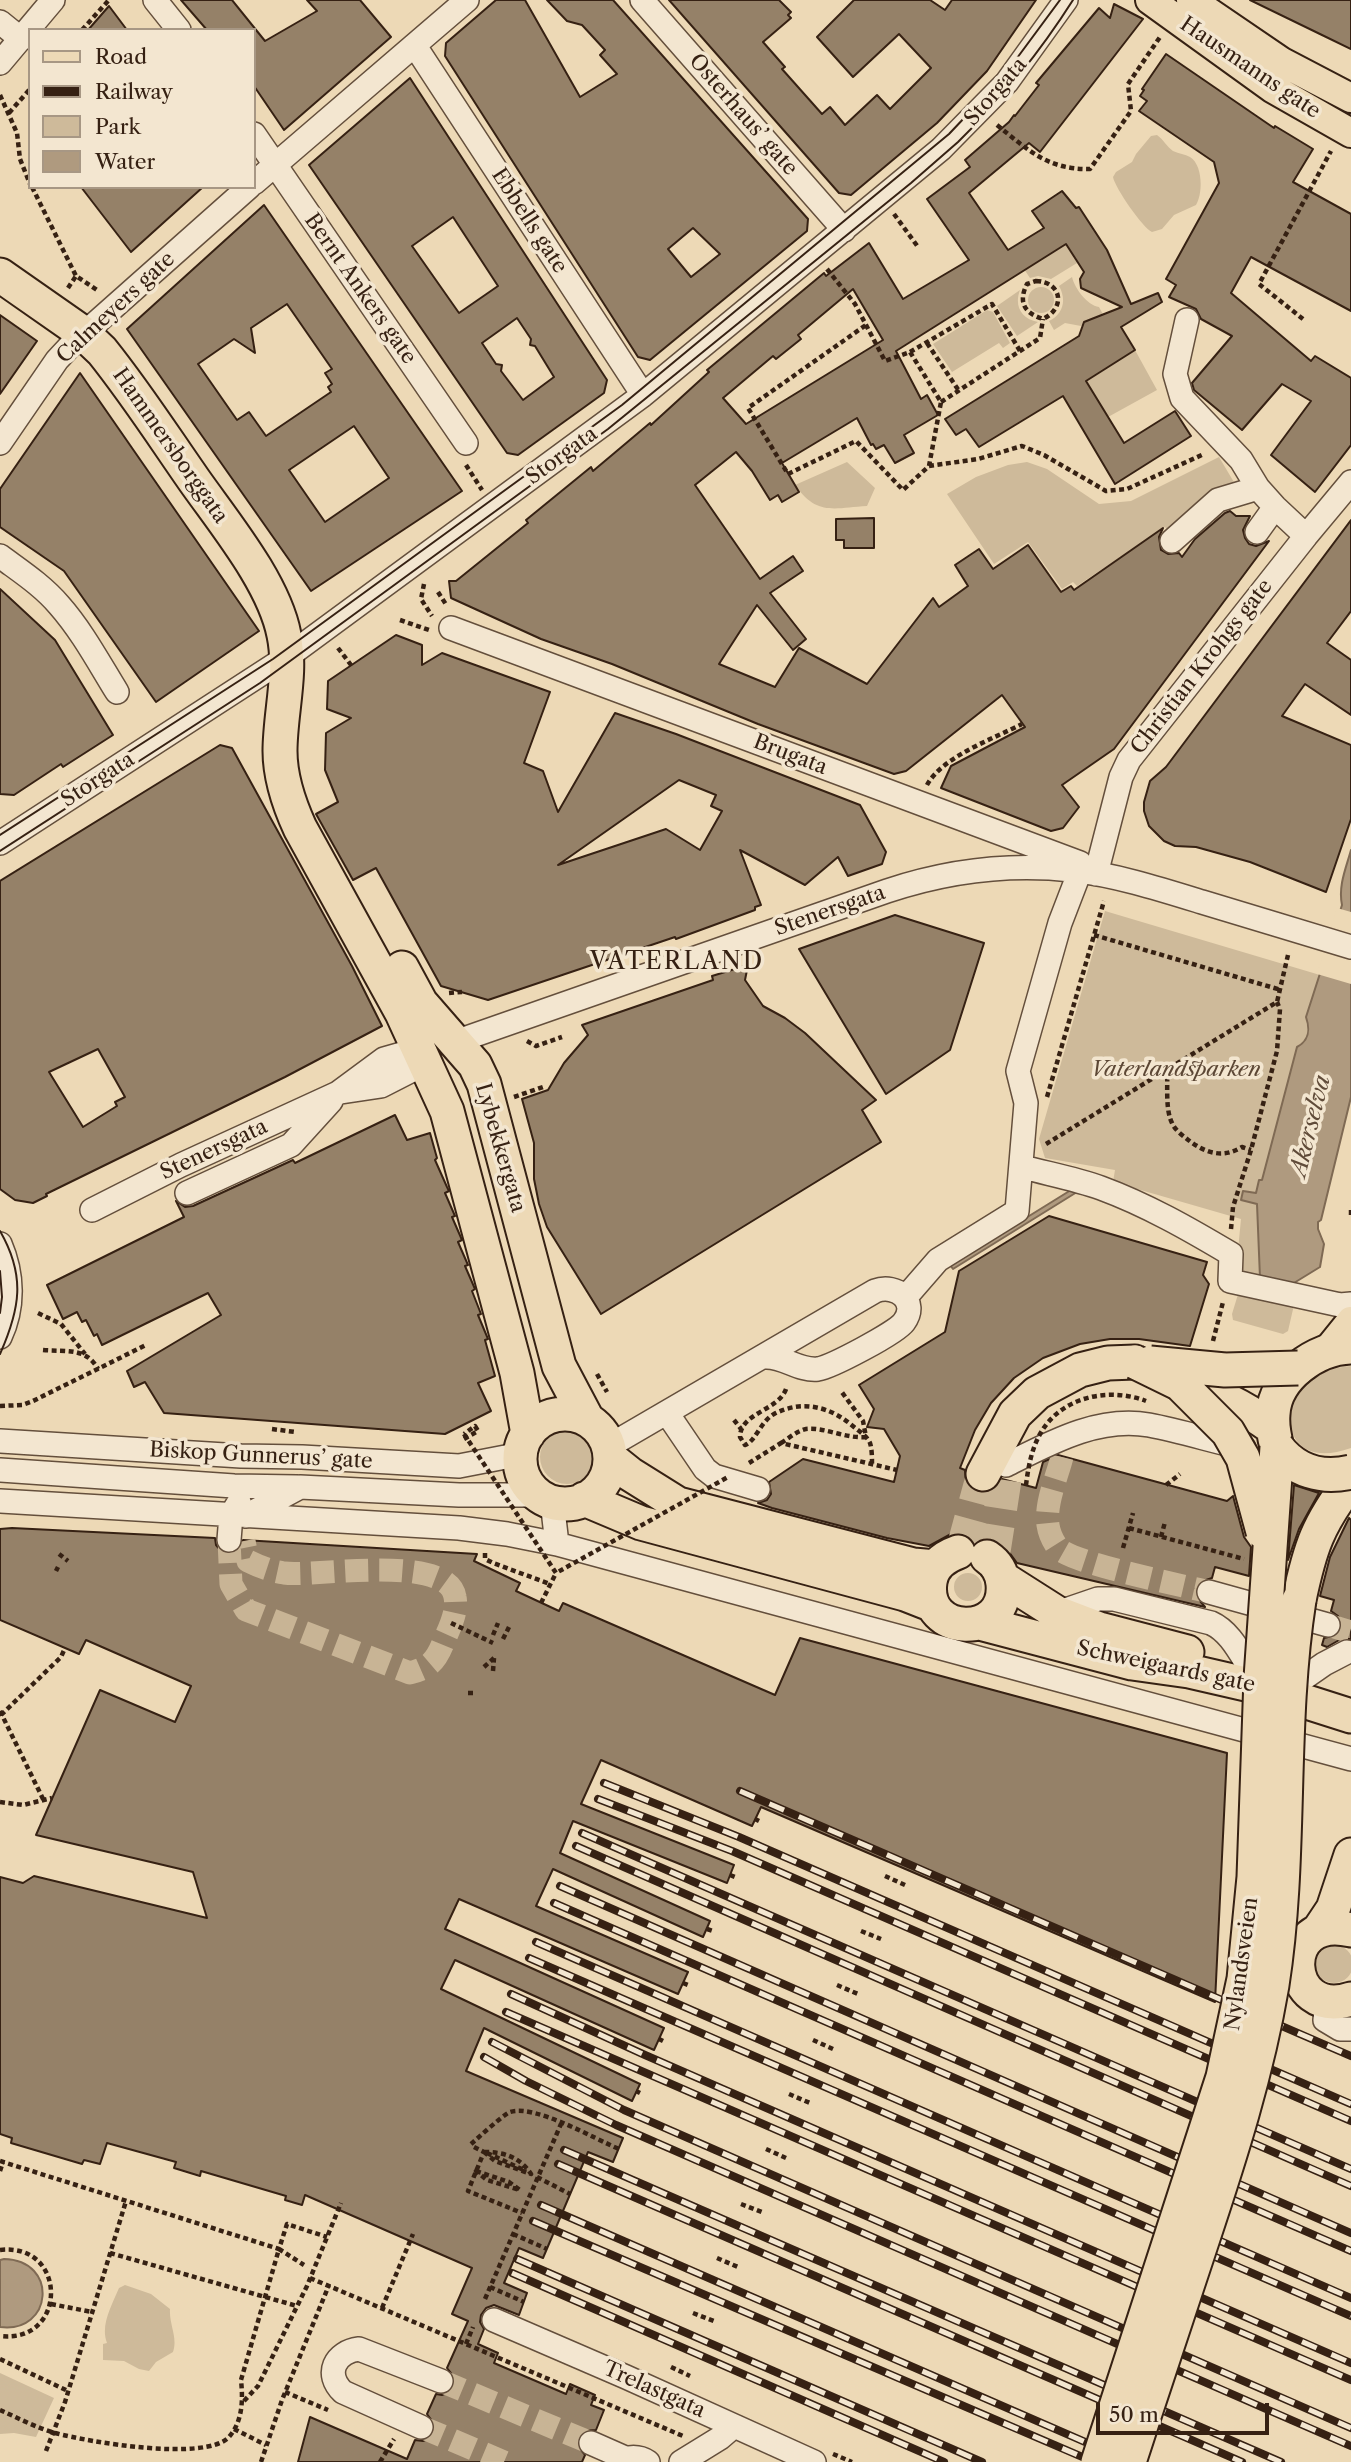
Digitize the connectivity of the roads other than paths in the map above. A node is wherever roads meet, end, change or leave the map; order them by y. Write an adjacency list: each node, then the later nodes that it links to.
1 (54, 0): 9 (street)
2 (155, 0): 10 (street)
3 (467, 0): 13 (street)
4 (642, 0): 21 (street, Osterhaus’ gate)
5 (1066, 0): 21 (street, Storgata)
6 (1150, 0): 17 (main road, Hausmanns gate)
7 (1191, 0): 15 (main road, Hausmanns gate)
8 (0, 22): 12 (street)
9 (30, 28)
10 (176, 28)
11 (28, 30): 12 (street)
12 (20, 39): 14 (street)
13 (415, 46): 18 (street); 25 (street, Ebbells gate)
14 (0, 63)
15 (1351, 98)
16 (256, 137): 18 (street, Bernt Ankers gate)
17 (1341, 142)
18 (275, 165): 19 (street); 27 (street, Bernt Ankers gate)
19 (256, 181)
20 (247, 189): 24 (street, Calmeyers gate)
21 (844, 230): 25 (street, Storgata)
22 (0, 275): 24 (highway, Hammersborggata)
23 (1187, 320): 29 (street)
24 (83, 333): 26 (street, Calmeyers gate); 36 (highway, Hammersborggata)
25 (643, 395): 36 (street, Storgata)
26 (0, 443)
27 (466, 454)
28 (1351, 482): 32 (street, Christian Krohgs gate)
29 (1258, 488): 30 (street); 33 (street)
30 (1275, 507): 31 (street); 32 (street)
31 (1257, 532)
32 (1306, 536): 39 (street, Christian Krohgs gate)
33 (1172, 541)
34 (0, 556): 37 (street)
35 (451, 628): 39 (street, Brugata)
36 (287, 657): 38 (street, Storgata); 40 (highway, Lybekkergata)
37 (117, 692)
38 (0, 843)
39 (1091, 871): 41 (street, Brugata); 42 (street, Stenersgata); 49 (street, Christian Krohgs gate)
40 (348, 916): 42 (highway, Lybekkergata); 43 (highway, Lybekkergata)
41 (1351, 947)
42 (455, 1042): 43 (highway); 58 (highway, Lybekkergata)
43 (423, 1056): 44 (street, Stenersgata); 62 (highway, Lybekkergata)
44 (338, 1093): 46 (street); 47 (street, Stenersgata)
45 (1023, 1167): 50 (street)
46 (187, 1194)
47 (92, 1210)
48 (3, 1250): 52 (street)
49 (905, 1298): 54 (street); 54 (street)
50 (1351, 1304)
51 (1351, 1321): 53 (main road, Nylandsveien)
52 (0, 1337)
53 (1325, 1356): 55 (highway, bridge); 60 (highway, Nylandsveien)
54 (765, 1357): 57 (street)
55 (1135, 1362): 56 (highway, bridge); 66 (highway)
56 (1180, 1384): 60 (highway); 79 (highway, bridge)
57 (667, 1413): 63 (street); 72 (street)
58 (587, 1419): 62 (highway); 63 (highway)
59 (1072, 1434): 65 (street); 66 (street); 68 (street)
60 (1275, 1438): 68 (highway, bridge); 79 (highway, Nylandsveien, bridge)
61 (0, 1441): 64 (street, Biskop Gunnerus’ gate)
62 (524, 1444): 64 (street, Biskop Gunnerus’ gate); 73 (highway)
63 (610, 1452): 73 (highway); 80 (highway, Schweigaards gate)
64 (271, 1457): 70 (street); 71 (street)
65 (1062, 1457)
66 (1004, 1469)
67 (0, 1471): 70 (street, Biskop Gunnerus’ gate)
68 (1351, 1473)
69 (1351, 1481): 106 (highway, Nylandsveien, bridge)
70 (250, 1486): 71 (street, Biskop Gunnerus’ gate); 75 (street)
71 (300, 1488): 73 (street, Biskop Gunnerus’ gate); 75 (street, Biskop Gunnerus’ gate); 76 (street)
72 (758, 1489)
73 (558, 1499): 78 (street); 82 (highway, Schweigaards gate)
74 (0, 1501): 75 (street)
75 (238, 1515): 76 (street); 77 (street)
76 (330, 1521): 78 (street)
77 (237, 1540)
78 (557, 1544): 91 (street)
79 (1260, 1558): 105 (highway, Nylandsveien, bridge)
80 (978, 1562): 82 (highway); 83 (highway); 87 (highway, Schweigaards gate)
81 (1209, 1592): 84 (street)
82 (933, 1605): 83 (highway, Schweigaards gate)
83 (980, 1623): 86 (highway, Schweigaards gate)
84 (1328, 1625)
85 (1343, 1657): 87 (street)
86 (1132, 1663): 89 (highway, Schweigaards gate); 90 (highway)
87 (1301, 1680): 88 (highway, Schweigaards gate)
88 (1351, 1692)
89 (1351, 1716)
90 (1351, 1733)
91 (1351, 1759)
92 (1351, 1854): 93 (highway)
93 (1335, 1930): 94 (highway)
94 (1339, 2000): 95 (street)
95 (1351, 2029)
96 (483, 2318): 98 (street, Trelastgata)
97 (441, 2381): 99 (street)
98 (734, 2426): 103 (street); 104 (street, Trelastgata)
99 (421, 2427)
100 (590, 2442): 101 (street)
101 (622, 2460): 102 (street)
102 (649, 2462)
103 (681, 2462)
104 (814, 2462)
105 (1098, 2462)
106 (1129, 2462)

